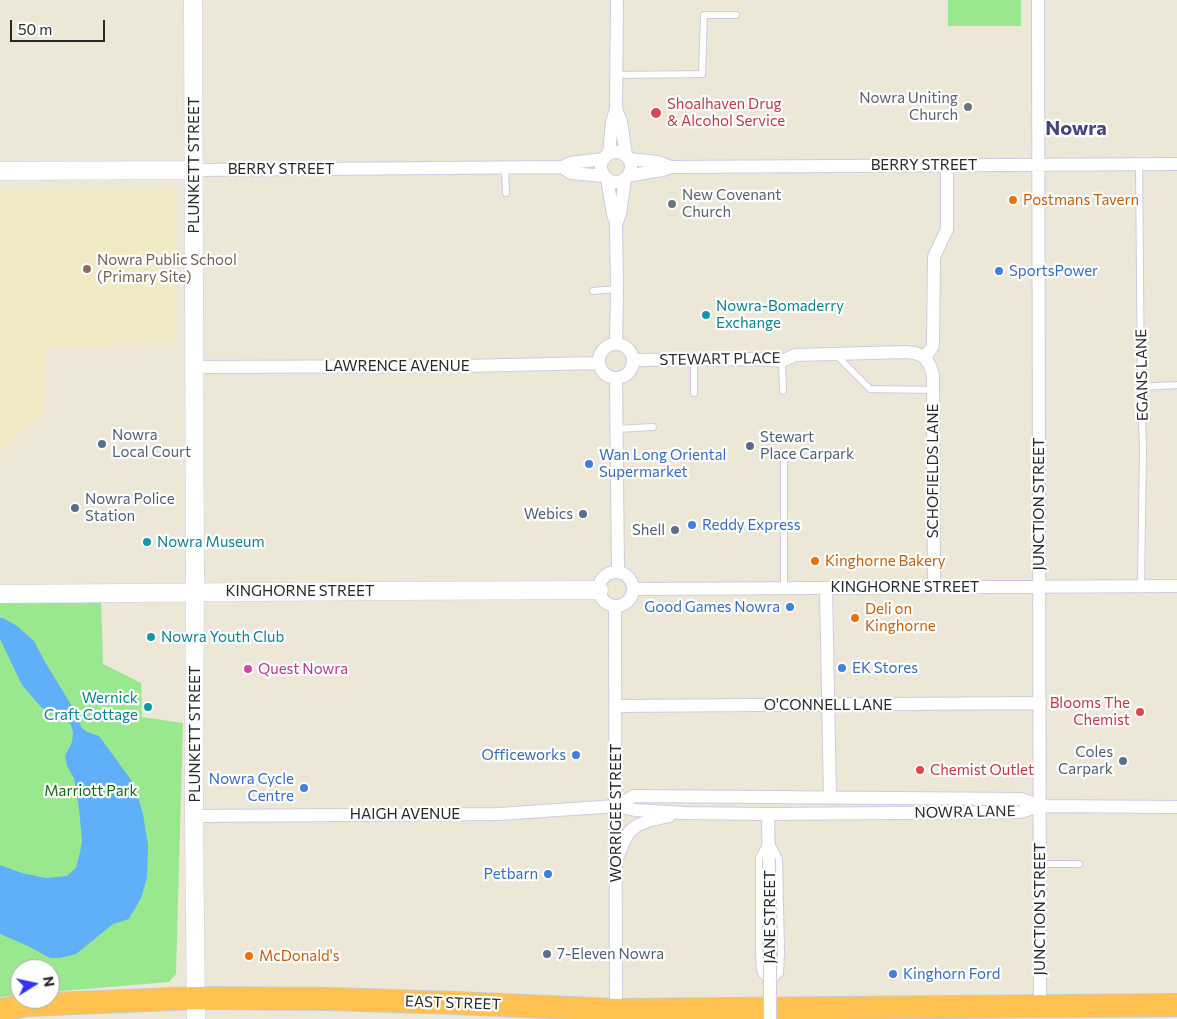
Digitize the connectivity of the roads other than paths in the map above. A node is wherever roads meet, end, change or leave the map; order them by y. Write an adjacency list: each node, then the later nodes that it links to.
1 (194, 0): 16 (street, PLUNKETT STREET)
2 (617, 0): 5 (street)
3 (1038, 0): 9 (street, JUNCTION STREET)
4 (736, 15): 5 (lane)
5 (617, 75): 6 (street)
6 (616, 109): 7 (street); 8 (street)
7 (606, 156): 8 (street); 13 (street, BERRY STREET); 18 (street)
8 (627, 157): 14 (street, BERRY STREET); 19 (street)
9 (1038, 164): 10 (street, BERRY STREET); 12 (street, BERRY STREET); 45 (street, JUNCTION STREET)
10 (1140, 164): 11 (street, BERRY STREET); 34 (lane, EGANS LANE)
11 (1177, 164)
12 (946, 165): 14 (street, BERRY STREET); 26 (street)
13 (562, 167): 15 (street, BERRY STREET); 18 (street, BERRY STREET)
14 (671, 167): 19 (street, BERRY STREET)
15 (505, 168): 16 (street, BERRY STREET); 20 (lane)
16 (193, 170): 17 (street, BERRY STREET); 31 (street, PLUNKETT STREET)
17 (0, 171)
18 (606, 177): 19 (street); 21 (street)
19 (626, 177): 21 (street)
20 (506, 193)
21 (616, 225): 22 (street)
22 (617, 289): 23 (lane); 24 (street)
23 (593, 291)
24 (616, 344): 28 (street); 30 (street)
25 (835, 354): 26 (street, STEWART PLACE); 29 (street, STEWART PLACE); 35 (lane)
26 (925, 358): 35 (street, SCHOFIELDS LANE)
27 (694, 359): 28 (street, STEWART PLACE); 29 (street, STEWART PLACE); 37 (lane)
28 (633, 360): 32 (street)
29 (782, 361): 36 (lane)
30 (599, 363): 31 (street, LAWRENCE AVENUE); 32 (street)
31 (194, 367): 50 (street, PLUNKETT STREET)
32 (616, 378): 39 (street)
33 (1177, 385): 34 (lane)
34 (1141, 387): 42 (lane, EGANS LANE)
35 (933, 390): 44 (street, SCHOFIELDS LANE)
36 (783, 391)
37 (694, 393)
38 (653, 426): 39 (lane)
39 (616, 429): 41 (street)
40 (784, 454): 46 (lane)
41 (618, 572): 48 (street); 49 (street)
42 (1142, 586): 43 (street, KINGHORNE STREET); 45 (street, KINGHORNE STREET)
43 (1177, 586)
44 (934, 587): 45 (street, KINGHORNE STREET); 47 (street, KINGHORNE STREET)
45 (1039, 587): 53 (street, JUNCTION STREET)
46 (784, 588): 47 (street, KINGHORNE STREET); 48 (street, KINGHORNE STREET)
47 (826, 588): 54 (street)
48 (633, 589): 52 (street)
49 (599, 590): 50 (street, KINGHORNE STREET); 52 (street)
50 (195, 592): 51 (street, KINGHORNE STREET); 64 (street, PLUNKETT STREET)
51 (0, 594)
52 (616, 606): 55 (street, WORRIGEE STREET)
53 (1040, 703): 54 (street, O'CONNELL LANE); 60 (street, JUNCTION STREET)
54 (827, 705): 55 (street, O'CONNELL LANE); 58 (street)
55 (616, 706): 59 (street, WORRIGEE STREET)
56 (732, 796): 57 (street, NOWRA LANE); 59 (street, NOWRA LANE); 63 (street, NOWRA LANE)
57 (802, 798): 58 (street, NOWRA LANE); 63 (street, NOWRA LANE)
58 (830, 798): 60 (street, NOWRA LANE)
59 (616, 806): 62 (street, NOWRA LANE); 64 (street, HAIGH AVENUE); 66 (street, WORRIGEE STREET)
60 (1040, 806): 61 (street); 63 (street, NOWRA LANE); 67 (street, JUNCTION STREET)
61 (1177, 807)
62 (684, 813): 63 (street, NOWRA LANE); 66 (street, NOWRA LANE)
63 (768, 814): 65 (street, JANE STREET)
64 (194, 816): 71 (street, PLUNKETT STREET)
65 (769, 839): 65 (lane); 74 (street, JANE STREET, bridge)
66 (616, 860): 73 (street, WORRIGEE STREET)
67 (1040, 864): 68 (lane); 70 (street, JUNCTION STREET)
68 (1079, 864)
69 (1177, 1005): 70 (highway, EAST STREET)
70 (1040, 1007): 73 (highway, EAST STREET)
71 (196, 1008): 72 (highway, EAST STREET); 73 (highway, EAST STREET)
72 (0, 1010)
73 (616, 1015)
74 (770, 1019)

